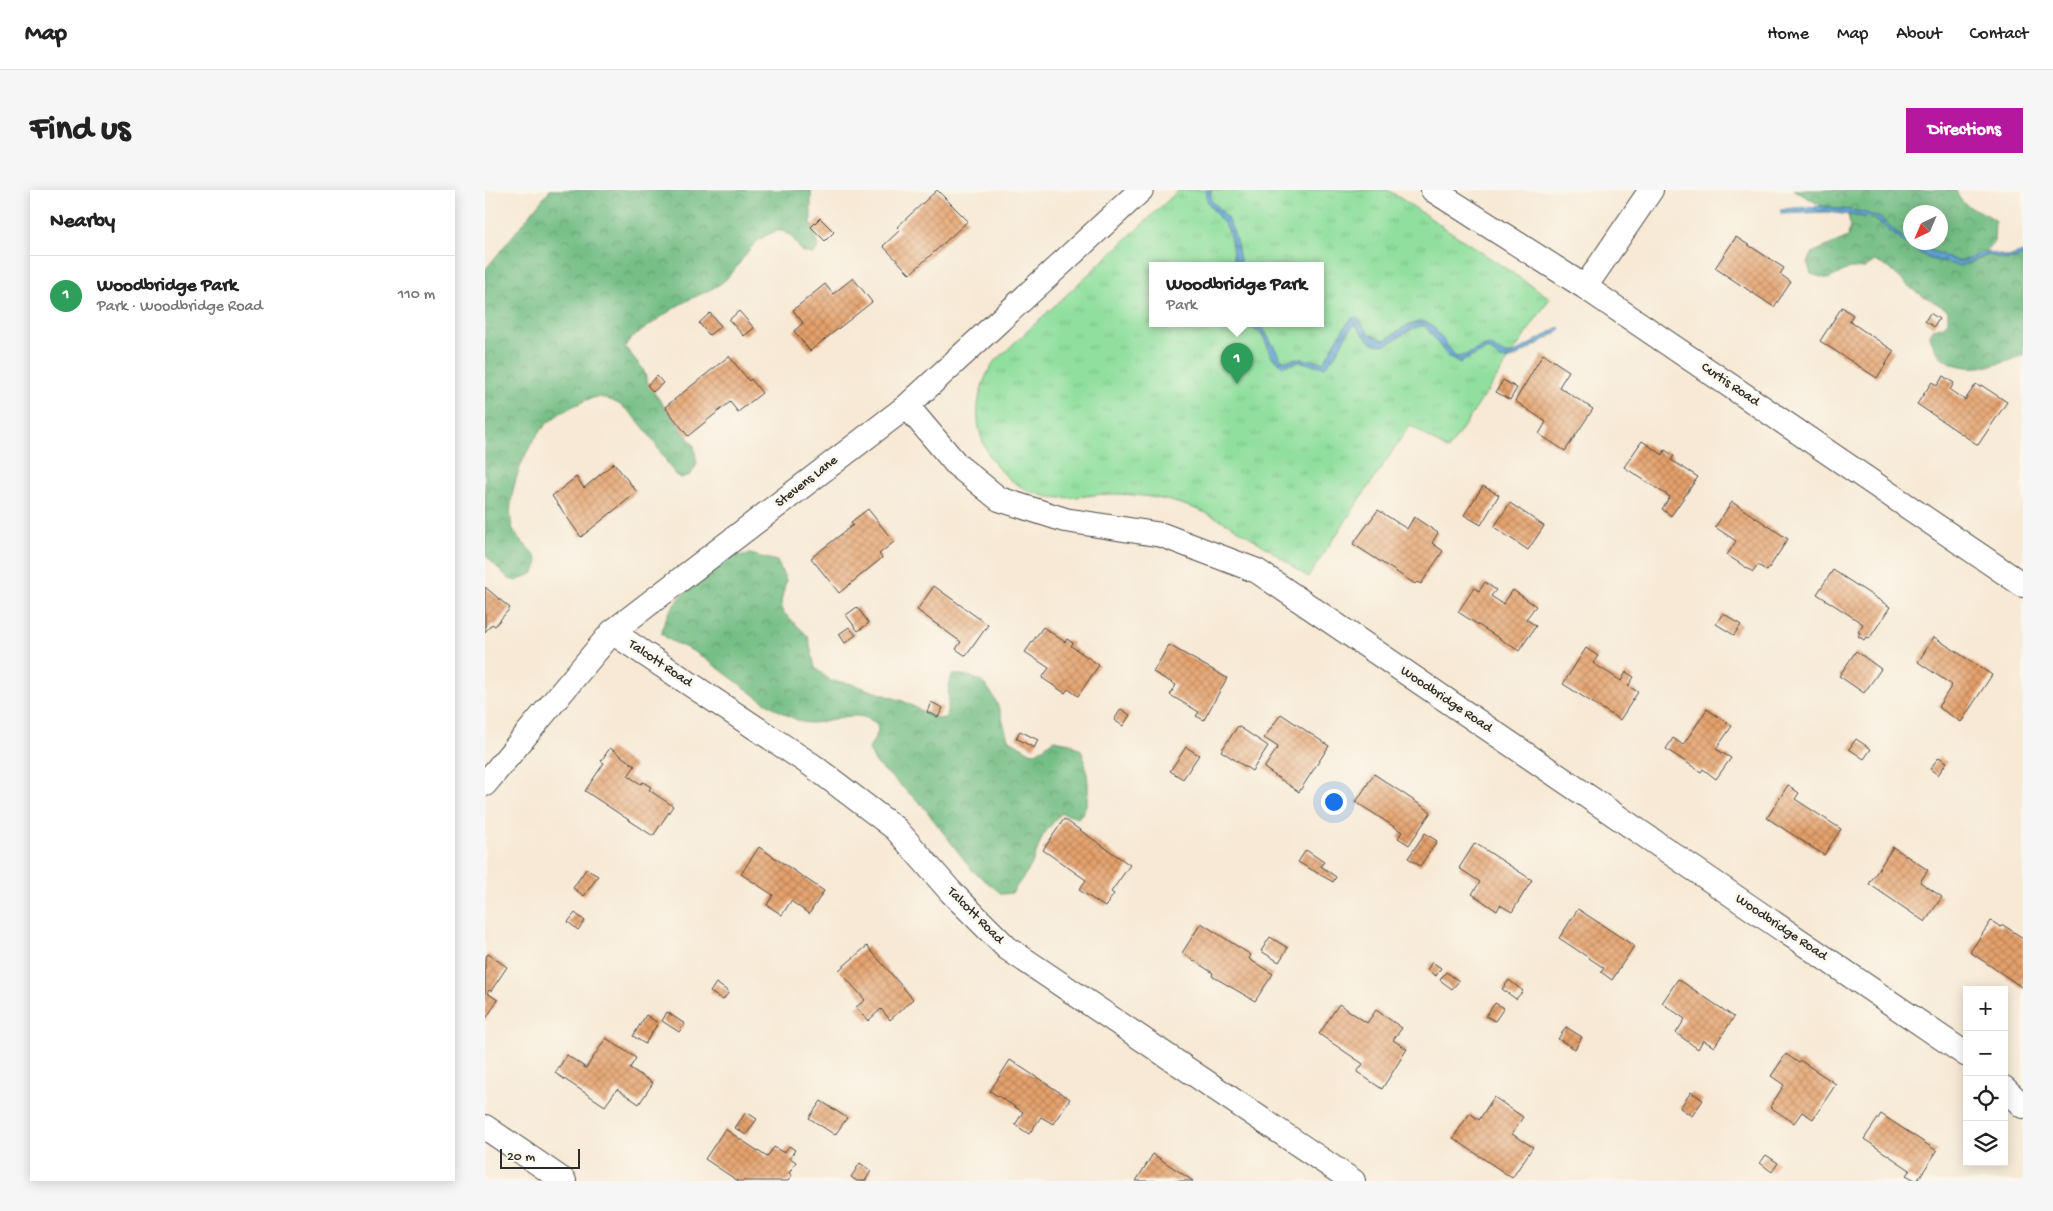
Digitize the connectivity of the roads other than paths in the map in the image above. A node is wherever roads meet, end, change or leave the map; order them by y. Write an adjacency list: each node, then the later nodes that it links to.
1 (1141, 190): 5 (street, Stevens Lane)
2 (1433, 190): 4 (street, Curtis Road)
3 (1651, 190): 4 (street)
4 (1585, 287): 6 (street, Curtis Road)
5 (907, 406): 7 (street, Stevens Lane); 9 (street, Woodbridge Road)
6 (2023, 585)
7 (612, 632): 8 (street, Stevens Lane); 14 (street, Talcott Road)
8 (485, 784)
9 (1963, 1052)
10 (2008, 1092): 11 (street)
11 (2023, 1106)
12 (485, 1128): 13 (street)
13 (564, 1181)
14 (1353, 1181)

